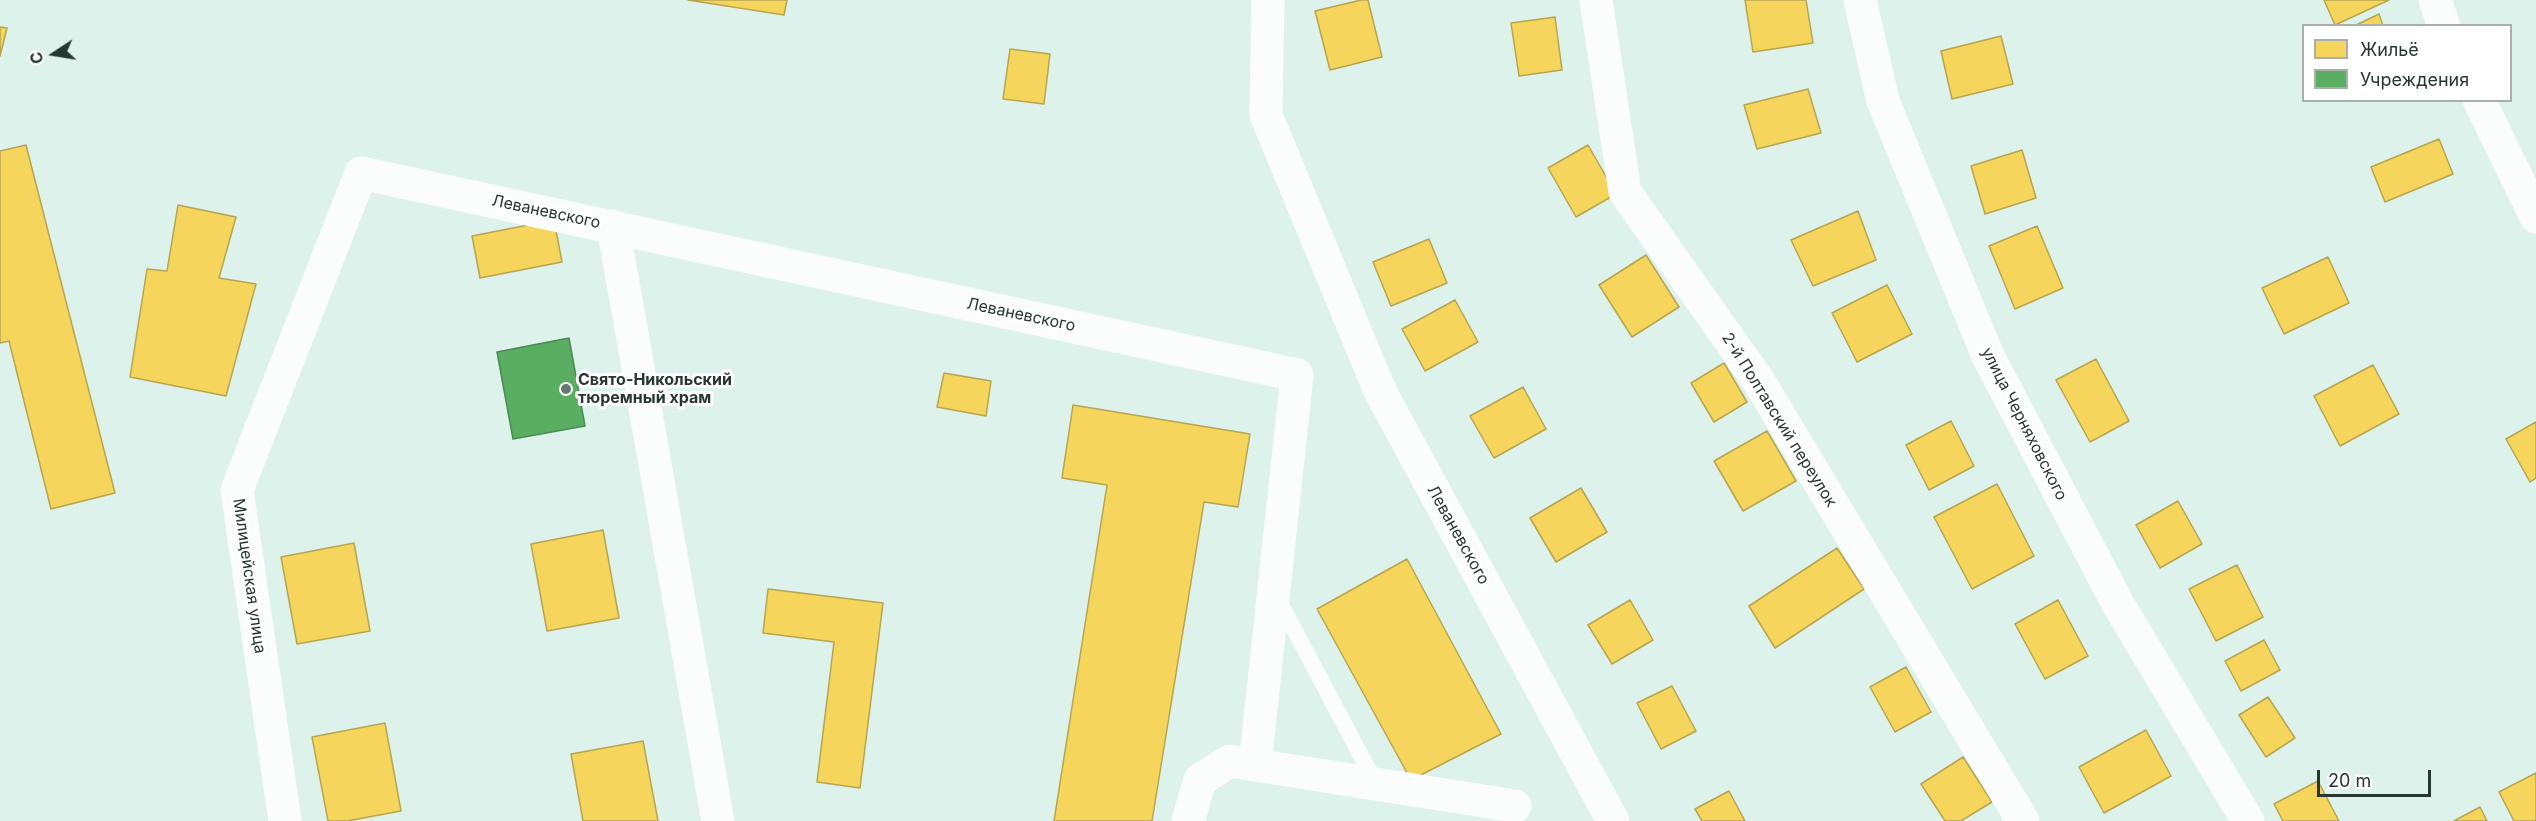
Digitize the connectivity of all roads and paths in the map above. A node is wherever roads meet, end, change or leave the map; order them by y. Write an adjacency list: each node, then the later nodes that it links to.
1 (1268, 0): 17 (street, Леваневского)
2 (1596, 0): 18 (street, 2-й Полтавский переулок)
3 (1860, 0): 19 (street, улица Черняховского)
4 (2436, 0): 5 (street)
5 (2443, 24)
6 (2480, 102): 8 (street)
7 (361, 173): 9 (street, Леваневского); 14 (street, Милицейская улица)
8 (2536, 217)
9 (613, 226): 10 (street, Леваневского); 15 (street)
10 (1274, 590): 11 (street, Леваневского); 12 (lane)
11 (1255, 765): 12 (street); 16 (street)
12 (1377, 785): 13 (street)
13 (1515, 806)
14 (285, 821)
15 (718, 821)
16 (1188, 821)
17 (1613, 821)
18 (2023, 821)
19 (2248, 821)

